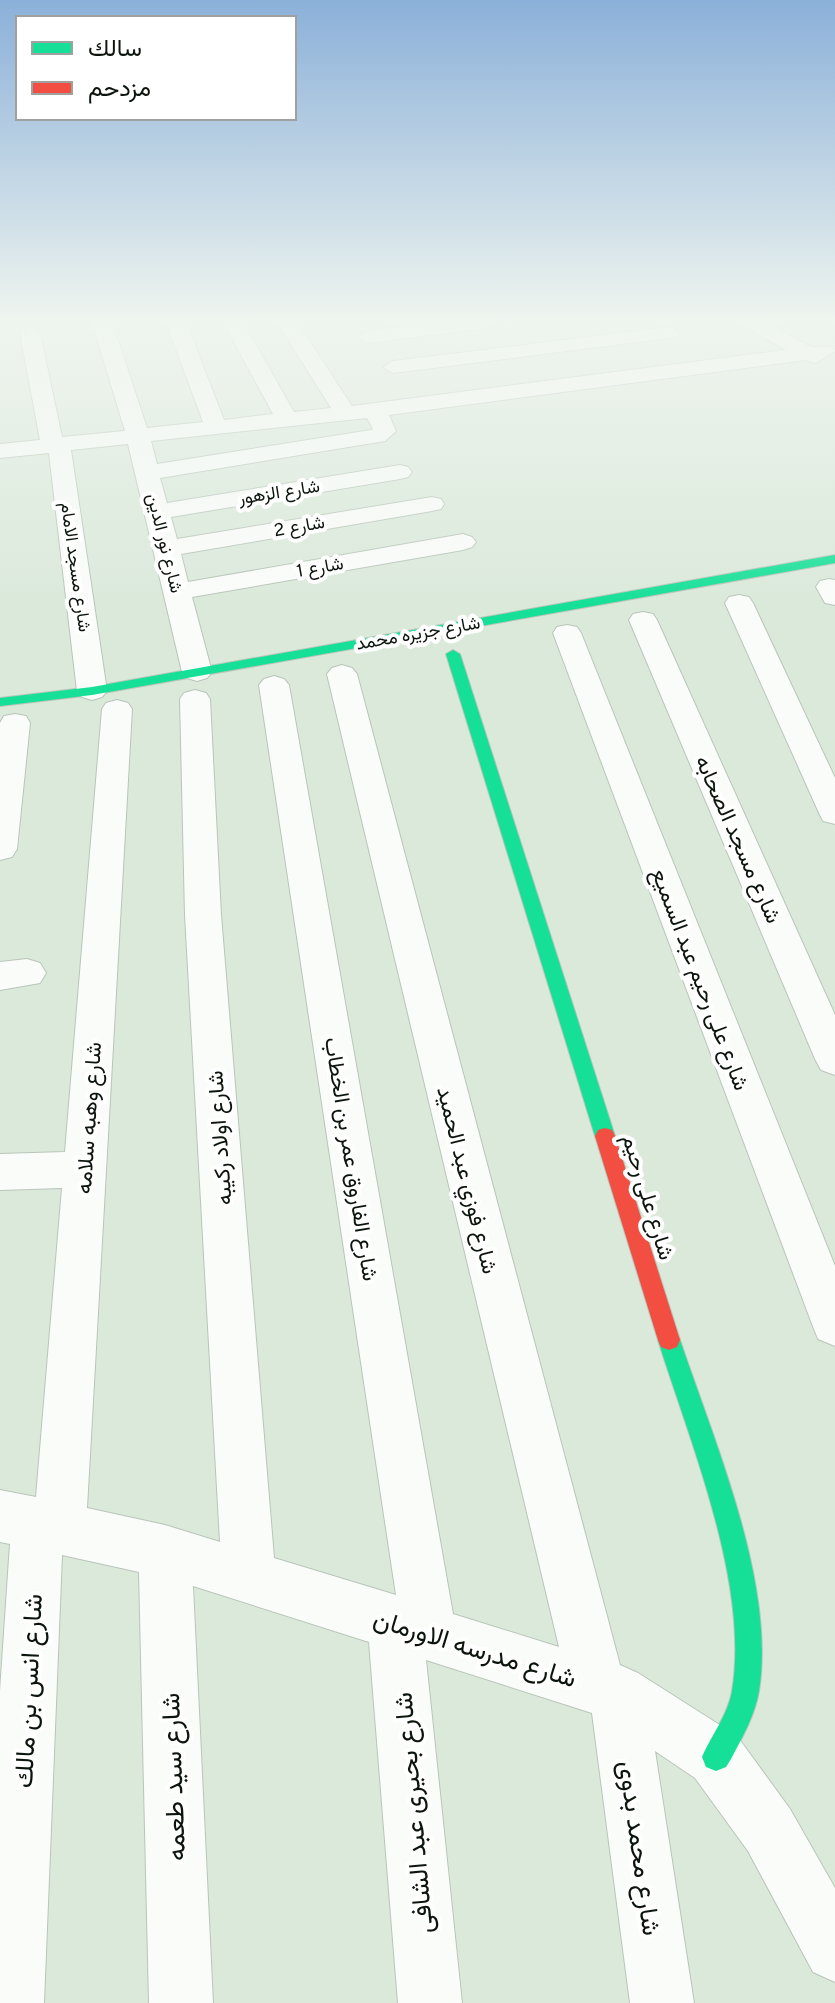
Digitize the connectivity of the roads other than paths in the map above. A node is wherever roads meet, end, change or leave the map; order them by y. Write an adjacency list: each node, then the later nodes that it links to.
1 (48, 415): 10 (street, شارع مسجد الامام)
2 (132, 415): 9 (street, شارع نور الدين)
3 (212, 415): 8 (street)
4 (285, 415): 7 (street)
5 (321, 415): 7 (street)
6 (378, 415): 13 (street)
7 (287, 419): 8 (street)
8 (216, 427): 9 (street)
9 (138, 436): 10 (street); 13 (street, شارع نور الدين)
10 (55, 445): 11 (street); 28 (street, شارع مسجد الامام)
11 (2, 451): 14 (street)
12 (400, 472): 16 (street, شارع الزهور)
13 (147, 473): 16 (street, شارع نور الدين)
14 (0, 478)
15 (432, 504): 18 (street, شارع 2)
16 (157, 512): 18 (street, شارع نور الدين)
17 (463, 542): 20 (street, شارع 1)
18 (166, 549): 20 (street, شارع نور الدين)
19 (835, 559): 27 (street, شارع جزيره محمد)
20 (177, 592): 27 (street, شارع نور الدين)
21 (740, 603): 30 (street)
22 (643, 620): 32 (street, شارع مسجد الصحابه)
23 (570, 633): 35 (street, شارع على رحيم عبد السميع)
24 (453, 654): 41 (street, شارع على رحيم)
25 (342, 673): 40 (street, شارع فوزي عبد الحميد)
26 (274, 685): 39 (street, شارع الفاروق عمر بن الخطاب)
27 (195, 692): 28 (street, شارع جزيره محمد); 38 (street, شارع اولاد ركيبه)
28 (111, 705): 29 (street, شارع جزيره محمد); 33 (street, شارع وهبه سلامه)
29 (11, 718): 31 (street)
30 (835, 813)
31 (0, 849)
32 (835, 1059)
33 (85, 1169): 34 (street); 36 (street, شارع وهبه سلامه)
34 (0, 1172)
35 (835, 1324)
36 (32, 1522): 37 (street, شارع مدرسه الاورمان); 43 (street, شارع انس بن مالك)
37 (165, 1551): 38 (street, شارع مدرسه الاورمان); 44 (street, شارع سيد طعمه)
38 (249, 1577): 39 (street, شارع مدرسه الاورمان)
39 (412, 1628): 40 (street, شارع مدرسه الاورمان); 45 (street, شارع بحيرى عبد الشافى)
40 (608, 1690): 41 (street, شارع مدرسه الاورمان); 46 (street, شارع محمد بدوى)
41 (716, 1757): 42 (street, شارع مدرسه الاورمان)
42 (835, 1950)
43 (12, 2003)
44 (181, 2003)
45 (430, 2003)
46 (662, 2003)

